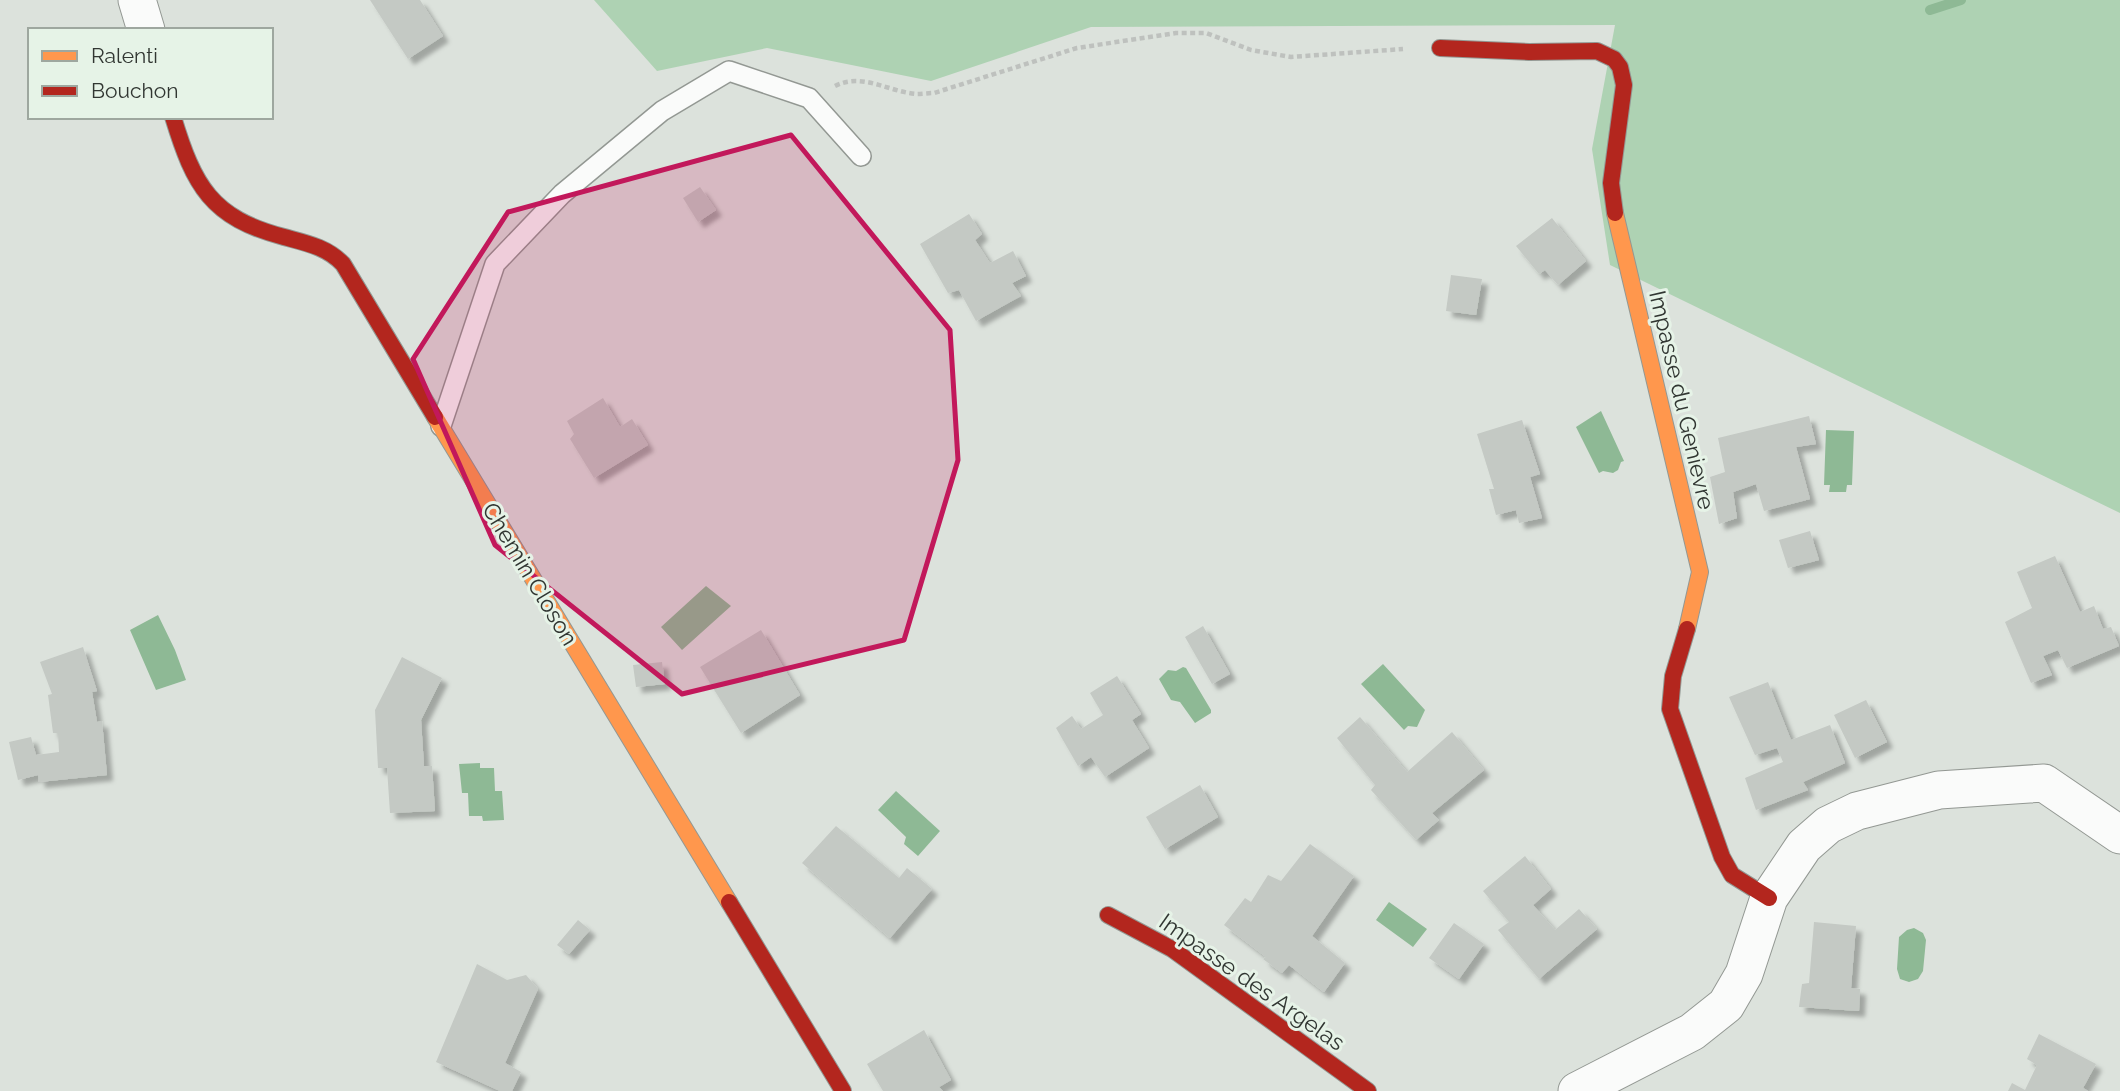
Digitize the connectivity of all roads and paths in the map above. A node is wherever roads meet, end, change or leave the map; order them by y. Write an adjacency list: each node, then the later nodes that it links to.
1 (137, 0): 2 (street)
2 (145, 28)
3 (1440, 48): 4 (path); 9 (street, Impasse du Genievre)
4 (809, 98): 6 (lane); 7 (lane)
5 (174, 119): 7 (street, Chemin Closon)
6 (861, 156)
7 (441, 427): 11 (street, Chemin Closon)
8 (2120, 835): 9 (street)
9 (1769, 898): 13 (street)
10 (1108, 915): 12 (street, Impasse des Argelas)
11 (843, 1091)
12 (1368, 1091)
13 (1577, 1091)

